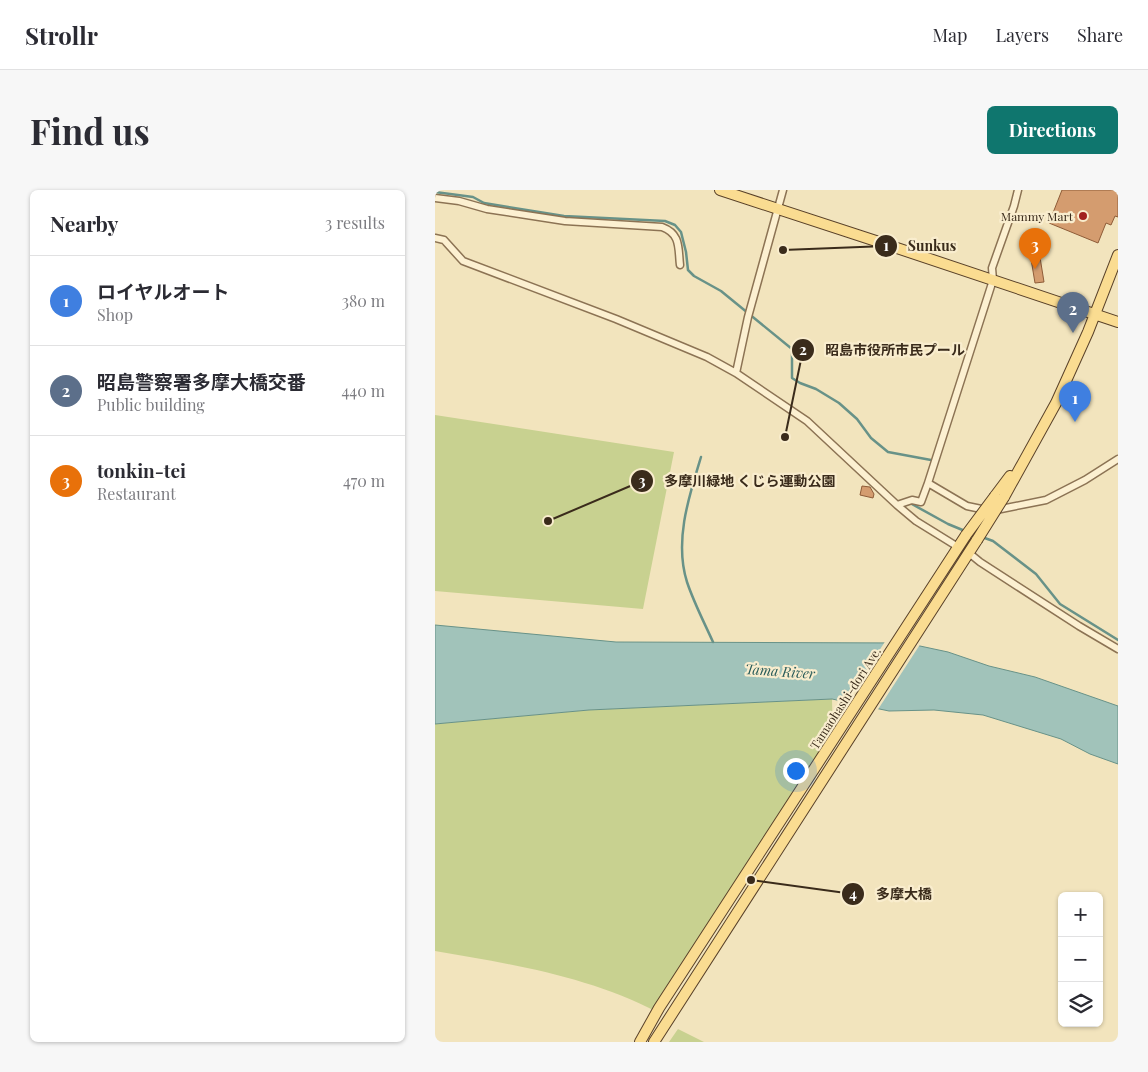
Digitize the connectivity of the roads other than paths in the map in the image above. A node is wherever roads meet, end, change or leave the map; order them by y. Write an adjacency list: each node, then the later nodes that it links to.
1 (720, 190): 5 (main road)
2 (783, 190): 5 (street)
3 (1018, 190): 9 (street)
4 (435, 198): 8 (street)
5 (779, 210): 9 (main road); 12 (street)
6 (435, 238): 12 (street)
7 (1118, 255): 10 (main road, Tamaohashi-dori Ave.)
8 (680, 265)
9 (993, 280): 10 (main road); 14 (street)
10 (1095, 315): 11 (main road); 15 (main road, Tamaohashi-dori Ave.)
11 (1118, 322)
12 (736, 373): 16 (street)
13 (1117, 461): 14 (street)
14 (928, 483): 16 (street)
15 (999, 496): 17 (main road, Tamaohashi-dori Ave., bridge); 18 (main road, Tamaohashi-dori Ave., bridge)
16 (899, 503): 17 (street)
17 (956, 550): 20 (main road, Tamaohashi-dori Ave.)
18 (967, 556): 19 (street); 21 (main road, Tamaohashi-dori Ave.)
19 (1118, 649)
20 (640, 1042)
21 (653, 1042)

